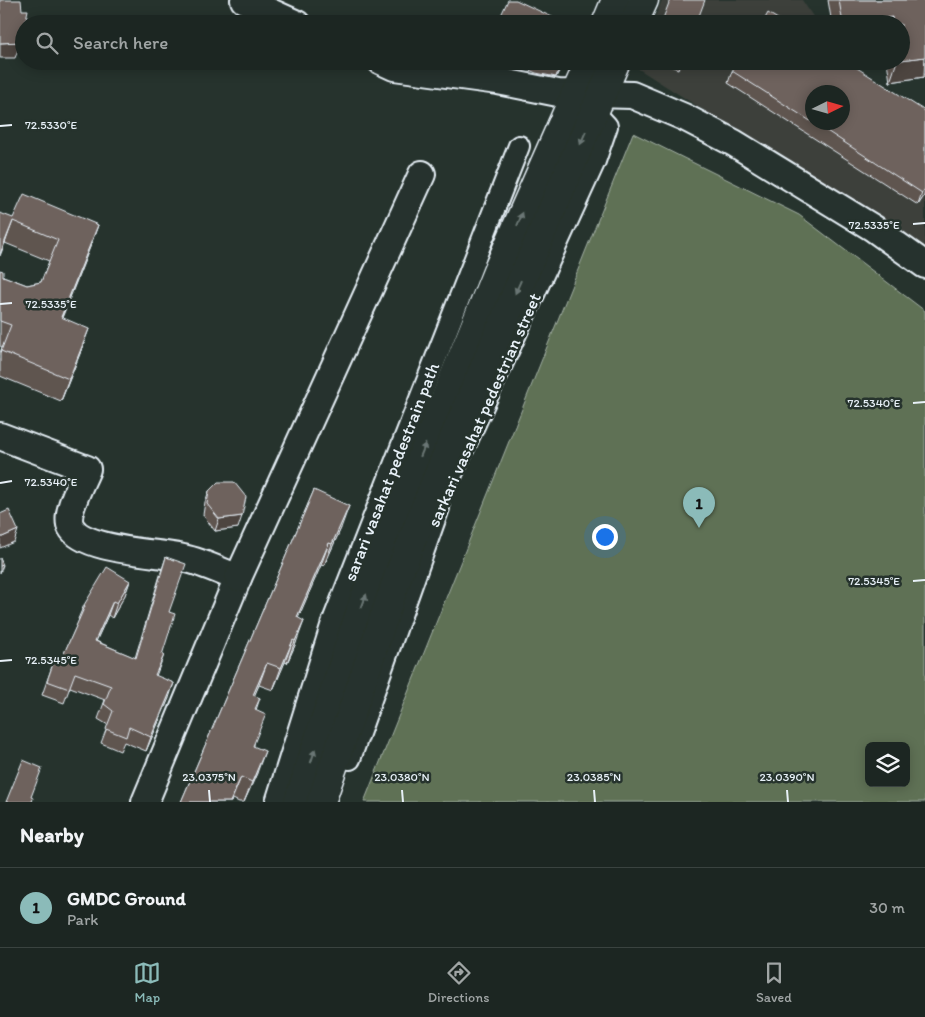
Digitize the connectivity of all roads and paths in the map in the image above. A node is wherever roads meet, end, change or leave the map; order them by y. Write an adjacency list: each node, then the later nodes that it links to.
1 (244, 0): 4 (street)
2 (616, 0): 5 (street)
3 (644, 0): 6 (street)
4 (277, 15)
5 (610, 15)
6 (638, 15)
7 (416, 70): 10 (street)
8 (586, 70): 10 (street)
9 (612, 70): 11 (street)
10 (575, 93): 11 (street); 19 (street, one-way to 10)
11 (598, 103): 14 (street); 20 (street, one-way to 20); 21 (street, sarkari vasahat pedestrian street)
12 (519, 146): 18 (street, sarari vasahat pedestrain path)
13 (422, 174): 16 (street)
14 (925, 265)
15 (0, 436): 16 (street)
16 (238, 578): 17 (street)
17 (145, 802)
18 (276, 802)
19 (298, 802)
20 (321, 802)
21 (335, 802)

